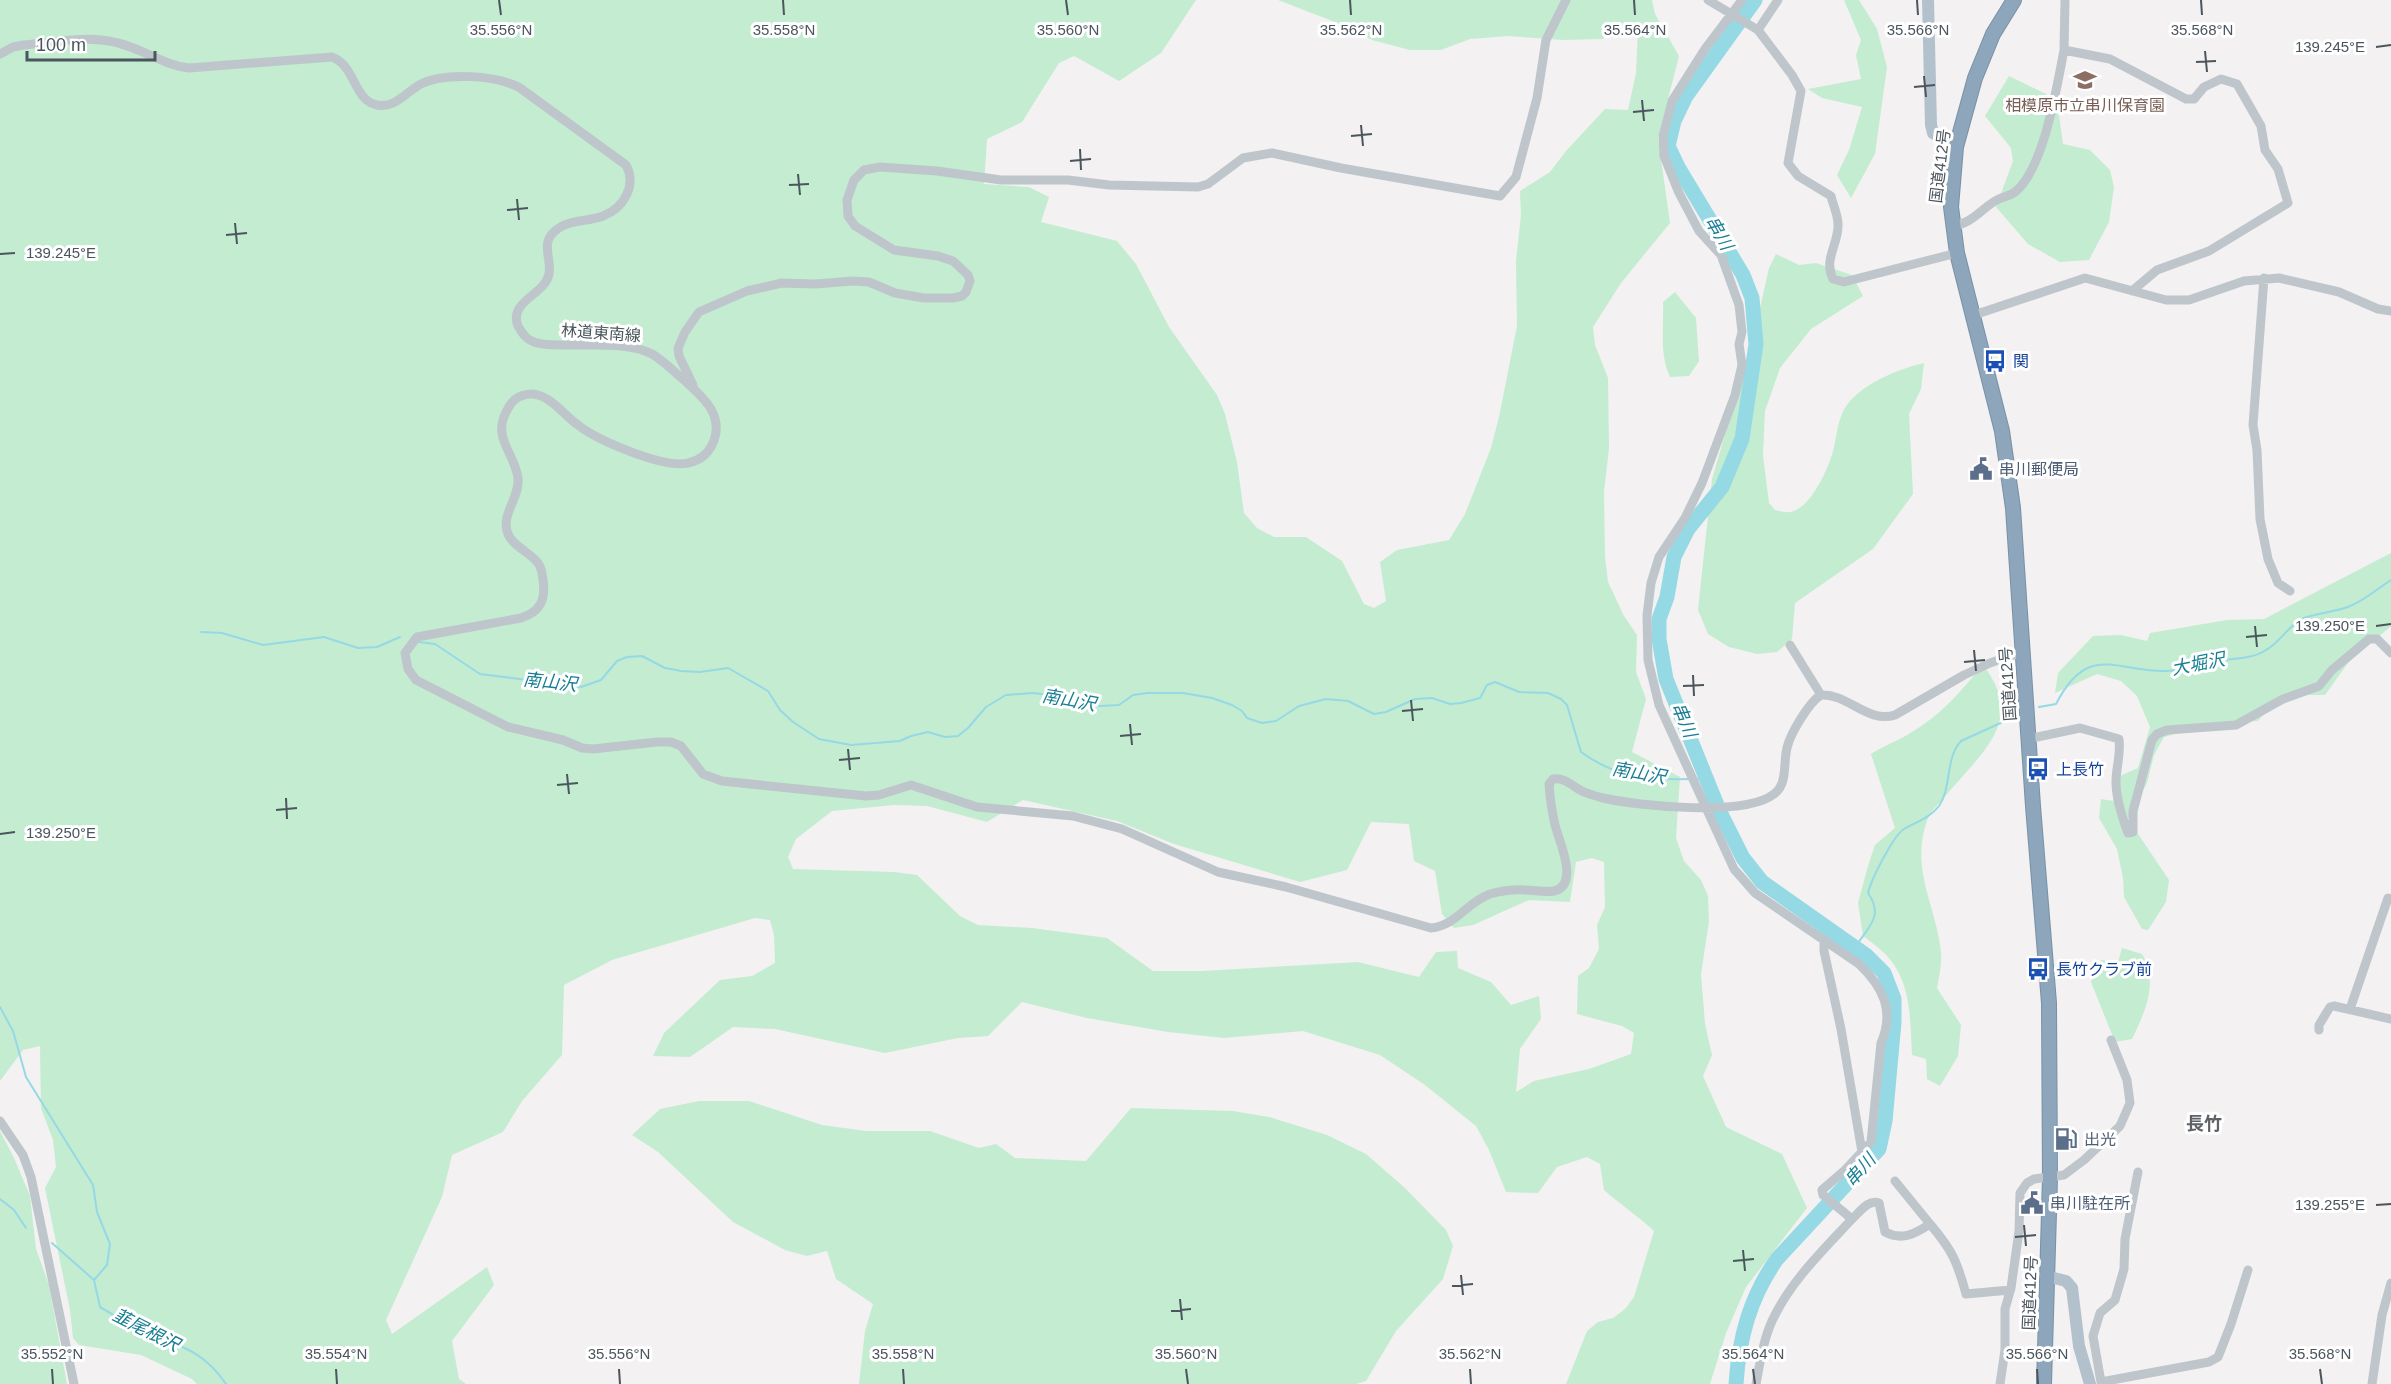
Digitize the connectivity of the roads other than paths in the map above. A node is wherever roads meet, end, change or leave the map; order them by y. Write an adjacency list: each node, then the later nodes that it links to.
1 (1566, 0): 19 (street)
2 (1708, 0): 8 (street)
3 (1742, 0): 8 (street)
4 (1778, 0): 9 (street)
5 (1928, 0): 12 (main road)
6 (2014, 0): 12 (highway, 国道412号)
7 (2065, 0): 10 (street)
8 (1734, 16): 9 (street); 26 (street)
9 (1755, 28): 14 (street)
10 (2064, 50): 13 (street); 16 (street)
11 (0, 54): 19 (street, 林道東南線)
12 (1956, 147): 13 (highway, 国道412号)
13 (1952, 226): 14 (highway, 国道412号)
14 (1957, 253): 18 (highway, 国道412号)
15 (2264, 278): 16 (street); 17 (street); 20 (street)
16 (2132, 291): 18 (street)
17 (2391, 311)
18 (1974, 315): 22 (highway, 国道412号)
19 (697, 392): 26 (street, 林道東南線)
20 (2290, 591)
21 (1790, 645): 24 (street)
22 (2022, 652): 24 (street); 25 (highway, 国道412号)
23 (2391, 653): 25 (street)
24 (1821, 694): 26 (street)
25 (2028, 739): 36 (highway, 国道412号)
26 (1708, 808): 28 (street)
27 (2391, 899): 29 (street)
28 (1824, 939): 34 (street); 34 (street)
29 (2350, 1009): 30 (street); 31 (street)
30 (2391, 1019)
31 (2319, 1030)
32 (2111, 1040): 36 (street)
33 (0, 1121): 45 (street)
34 (1862, 1152): 38 (street)
35 (2138, 1172): 44 (street)
36 (2050, 1178): 41 (highway, 国道412号); 43 (street)
37 (1895, 1181): 39 (street)
38 (1850, 1217): 39 (street); 46 (street)
39 (1930, 1224): 43 (street)
40 (2248, 1270): 44 (street)
41 (2046, 1276): 44 (main road); 48 (highway, 国道412号)
42 (2391, 1283): 49 (street)
43 (2010, 1290): 47 (street)
44 (2098, 1383)
45 (74, 1384)
46 (1756, 1384)
47 (2000, 1384)
48 (2044, 1384)
49 (2372, 1384)

